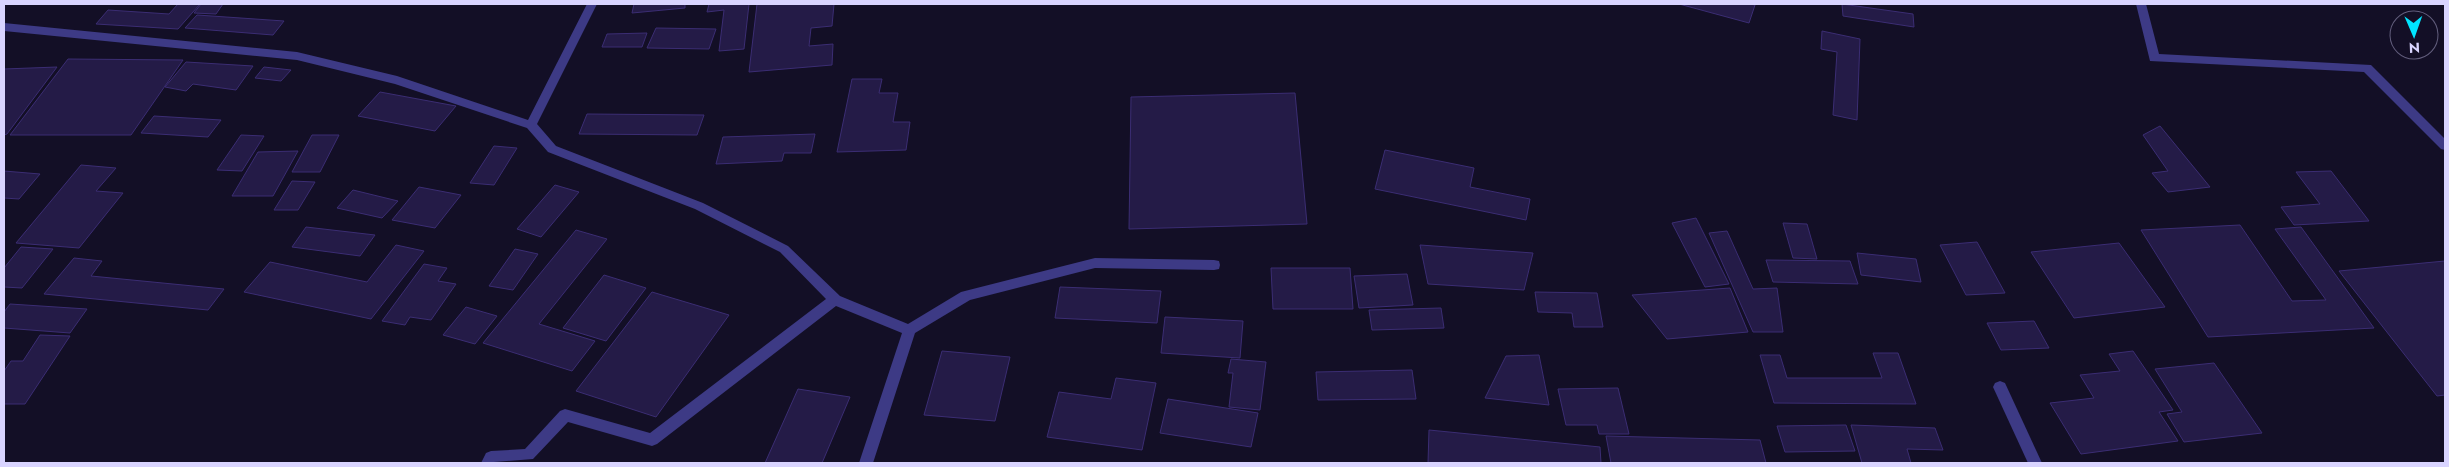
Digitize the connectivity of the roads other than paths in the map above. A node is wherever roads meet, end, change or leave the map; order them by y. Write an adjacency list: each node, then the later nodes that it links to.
1 (592, 4): 4 (street)
2 (2141, 4): 5 (street)
3 (4, 27): 4 (street)
4 (531, 125): 7 (street)
5 (2445, 146)
6 (1214, 265): 8 (street)
7 (835, 300): 8 (street); 10 (street)
8 (909, 330): 11 (street)
9 (2000, 387): 12 (street)
10 (488, 463)
11 (866, 463)
12 (2036, 463)

